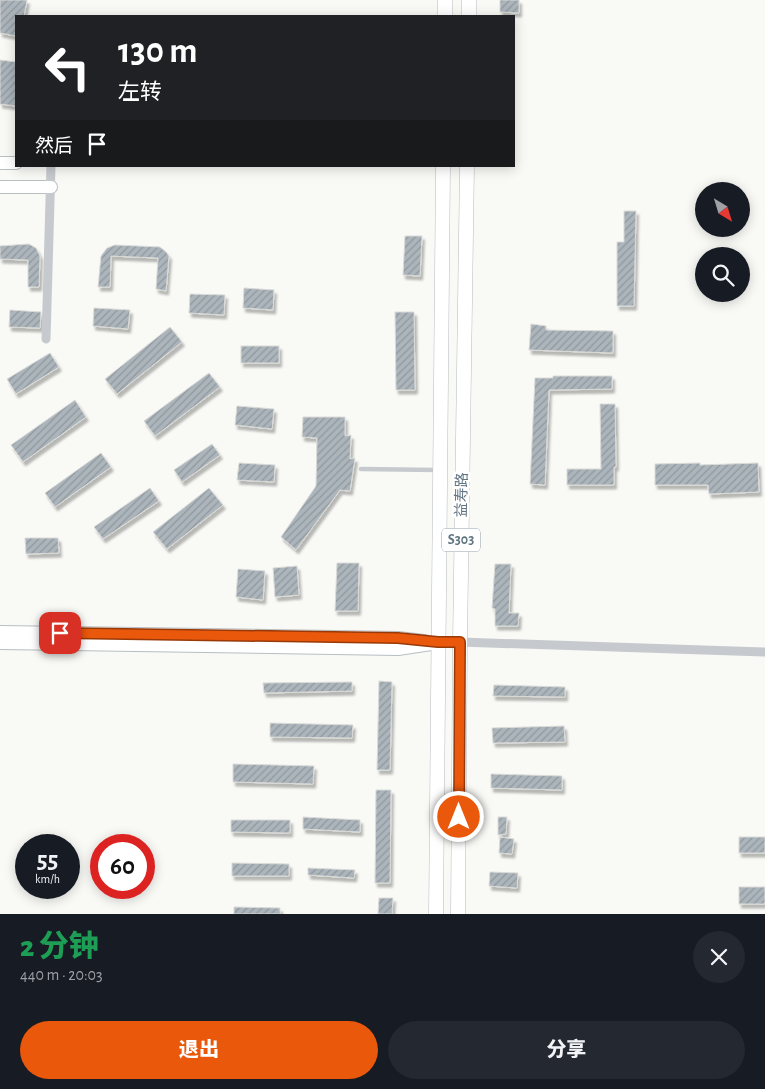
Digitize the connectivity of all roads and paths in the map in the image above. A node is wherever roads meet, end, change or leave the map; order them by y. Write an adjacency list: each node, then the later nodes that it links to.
1 (445, 0): 3 (main road)
2 (469, 0): 4 (main road)
3 (445, 15)
4 (469, 15)
5 (0, 163): 6 (street)
6 (15, 163)
7 (51, 167): 11 (street)
8 (443, 167): 14 (main road, 益寿路 / S303)
9 (467, 167): 17 (main road, 益寿路 / S303)
10 (0, 187): 11 (street)
11 (51, 187): 12 (street)
12 (46, 338)
13 (361, 469): 14 (lane)
14 (441, 470): 16 (main road, 益寿路 / S303)
15 (0, 632): 16 (street)
16 (438, 642): 17 (street); 18 (street); 20 (main road, 益寿路 / S303)
17 (460, 642): 19 (street); 21 (main road, 益寿路 / S303)
18 (0, 644)
19 (765, 652)
20 (436, 914)
21 (458, 914)

